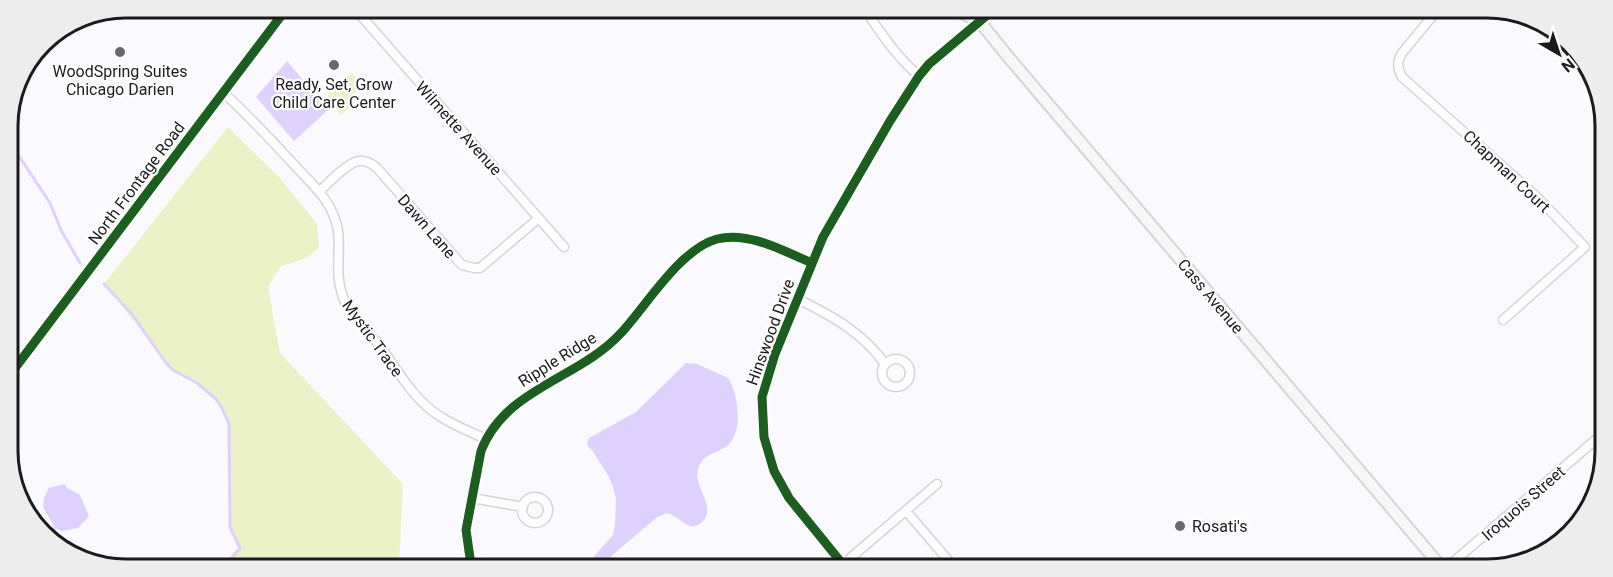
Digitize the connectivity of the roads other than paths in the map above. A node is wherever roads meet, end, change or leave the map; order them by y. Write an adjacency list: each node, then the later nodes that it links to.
1 (280, 18): 10 (street, North Frontage Road)
2 (363, 18): 12 (street, Wilmette Avenue)
3 (871, 18): 9 (street)
4 (972, 18): 8 (main road, Cass Avenue)
5 (978, 18): 8 (main road, Cass Avenue)
6 (984, 18): 8 (street)
7 (1431, 18): 16 (street, Chapman Court)
8 (980, 22): 9 (street); 29 (main road, Cass Avenue)
9 (919, 76): 14 (street, Hinswood Drive)
10 (224, 93): 11 (street, Mystic Trace); 17 (street, North Frontage Road)
11 (319, 192): 12 (street, Dawn Lane); 19 (street, Mystic Trace)
12 (538, 218): 13 (street, Wilmette Avenue)
13 (564, 247)
14 (812, 263): 15 (street, Hinswood Drive); 19 (street, Ripple Ridge)
15 (798, 299): 18 (street); 26 (street, Hinswood Drive)
16 (1503, 320)
17 (18, 364)
18 (885, 364)
19 (486, 439): 22 (street, Ripple Ridge)
20 (1595, 440): 30 (street, Iroquois Street)
21 (938, 484): 24 (street)
22 (472, 498): 23 (street); 25 (street, Ripple Ridge)
23 (523, 507)
24 (906, 511): 27 (street); 28 (street)
25 (470, 559)
26 (837, 559)
27 (851, 559)
28 (947, 559)
29 (1435, 559)
30 (1456, 559)

